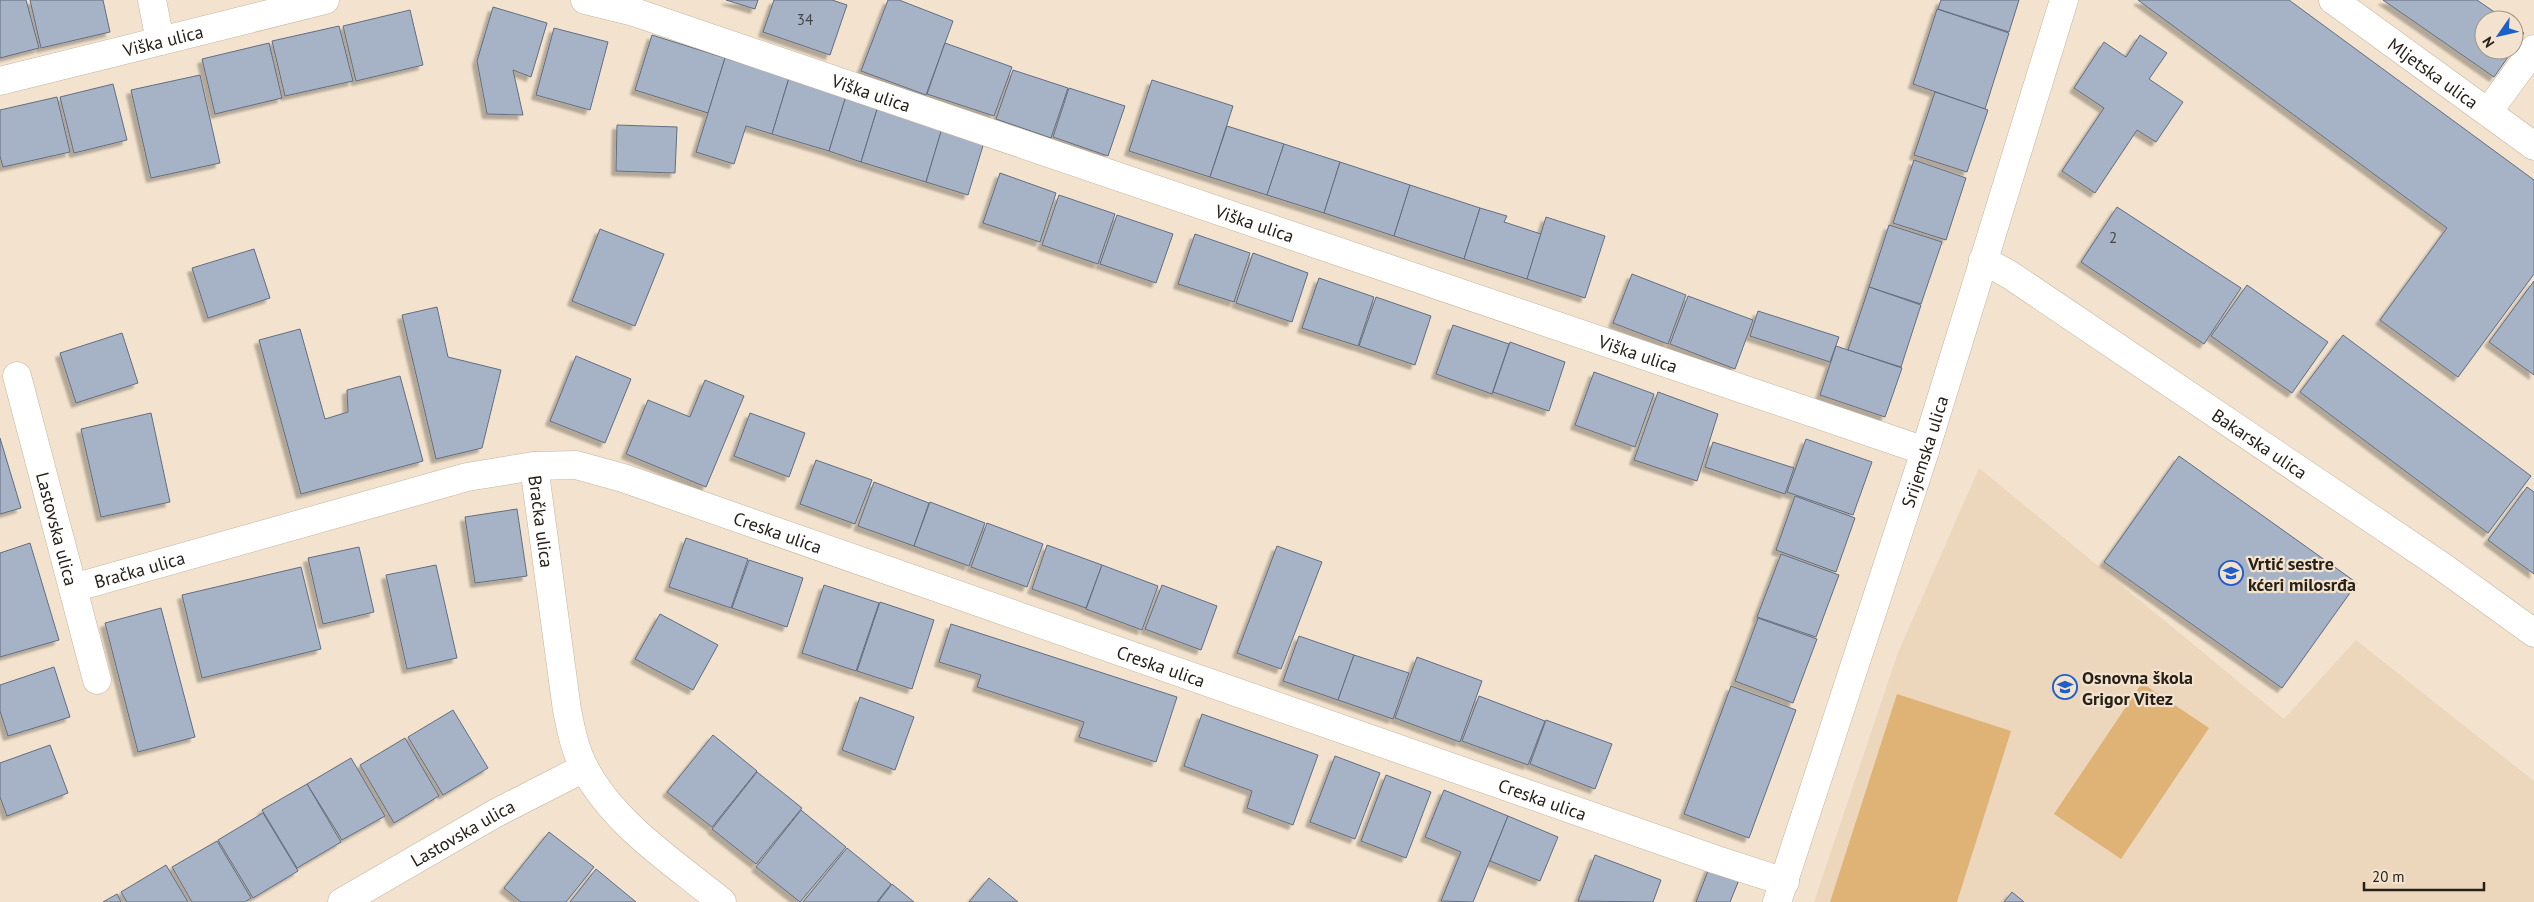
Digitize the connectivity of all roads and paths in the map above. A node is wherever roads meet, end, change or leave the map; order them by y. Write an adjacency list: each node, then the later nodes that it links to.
1 (152, 0): 7 (street)
2 (325, 0): 7 (street, Viška ulica)
3 (585, 0): 6 (street, Viška ulica)
4 (2064, 0): 12 (street, Srijemska ulica)
5 (2333, 0): 10 (street, Mljetska ulica)
6 (636, 6): 14 (street, Viška ulica)
7 (160, 41): 9 (street, Viška ulica)
8 (2534, 49): 10 (street)
9 (0, 82)
10 (2488, 112): 11 (street, Mljetska ulica)
11 (2534, 146)
12 (1984, 260): 14 (street, Srijemska ulica); 17 (street, Bakarska ulica)
13 (17, 376): 16 (street, Lastovska ulica)
14 (1925, 451): 20 (street, Srijemska ulica)
15 (534, 466): 16 (street, Bračka ulica); 19 (street, Bračka ulica); 20 (street, Creska ulica)
16 (73, 588): 18 (street, Lastovska ulica)
17 (2534, 633)
18 (97, 680)
19 (584, 768): 21 (street, Lastovska ulica); 22 (street, Bračka ulica)
20 (1781, 892)
21 (342, 902)
22 (722, 902)

